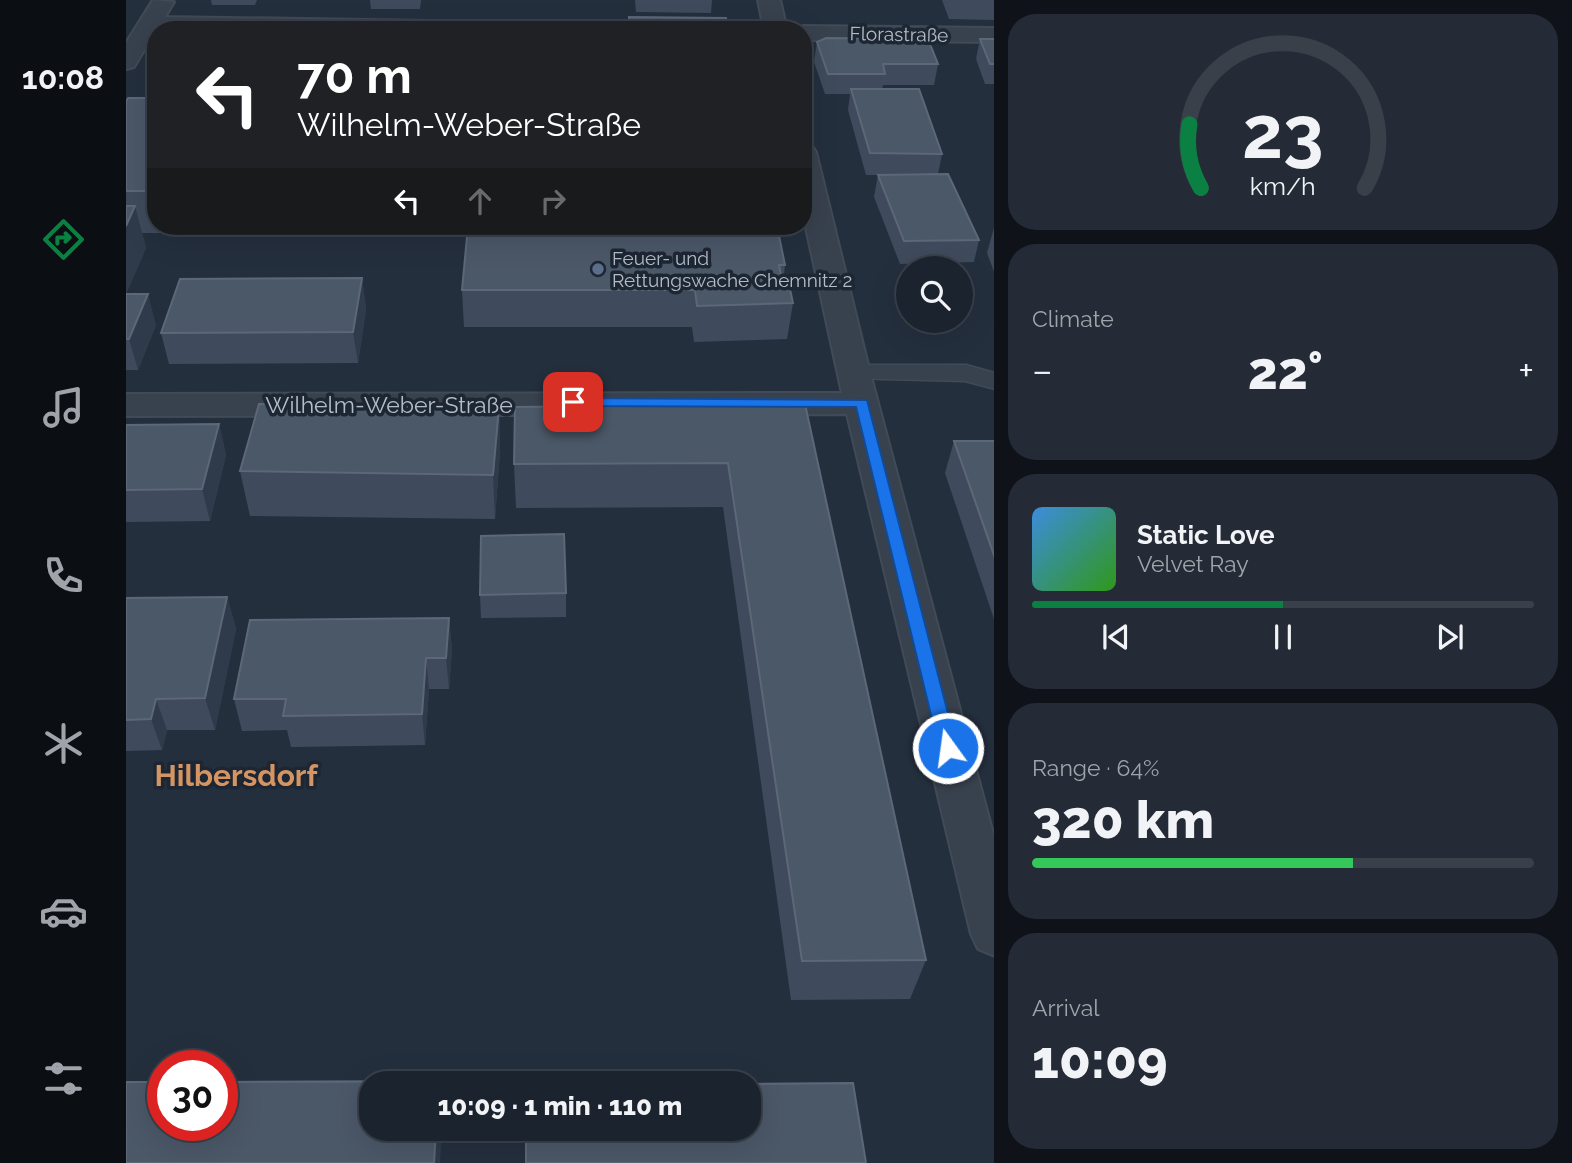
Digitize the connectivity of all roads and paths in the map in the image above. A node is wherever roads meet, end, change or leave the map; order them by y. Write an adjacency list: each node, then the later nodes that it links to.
1 (164, 0): 3 (street)
2 (769, 0): 4 (street)
3 (152, 21)
4 (774, 21)
5 (147, 29): 8 (street)
6 (812, 33): 7 (street, Florastraße)
7 (994, 35)
8 (126, 62)
9 (812, 191): 11 (street)
10 (994, 381): 11 (lane)
11 (858, 388): 12 (street, Wilhelm-Weber-Straße); 13 (street)
12 (126, 405)
13 (994, 930)

